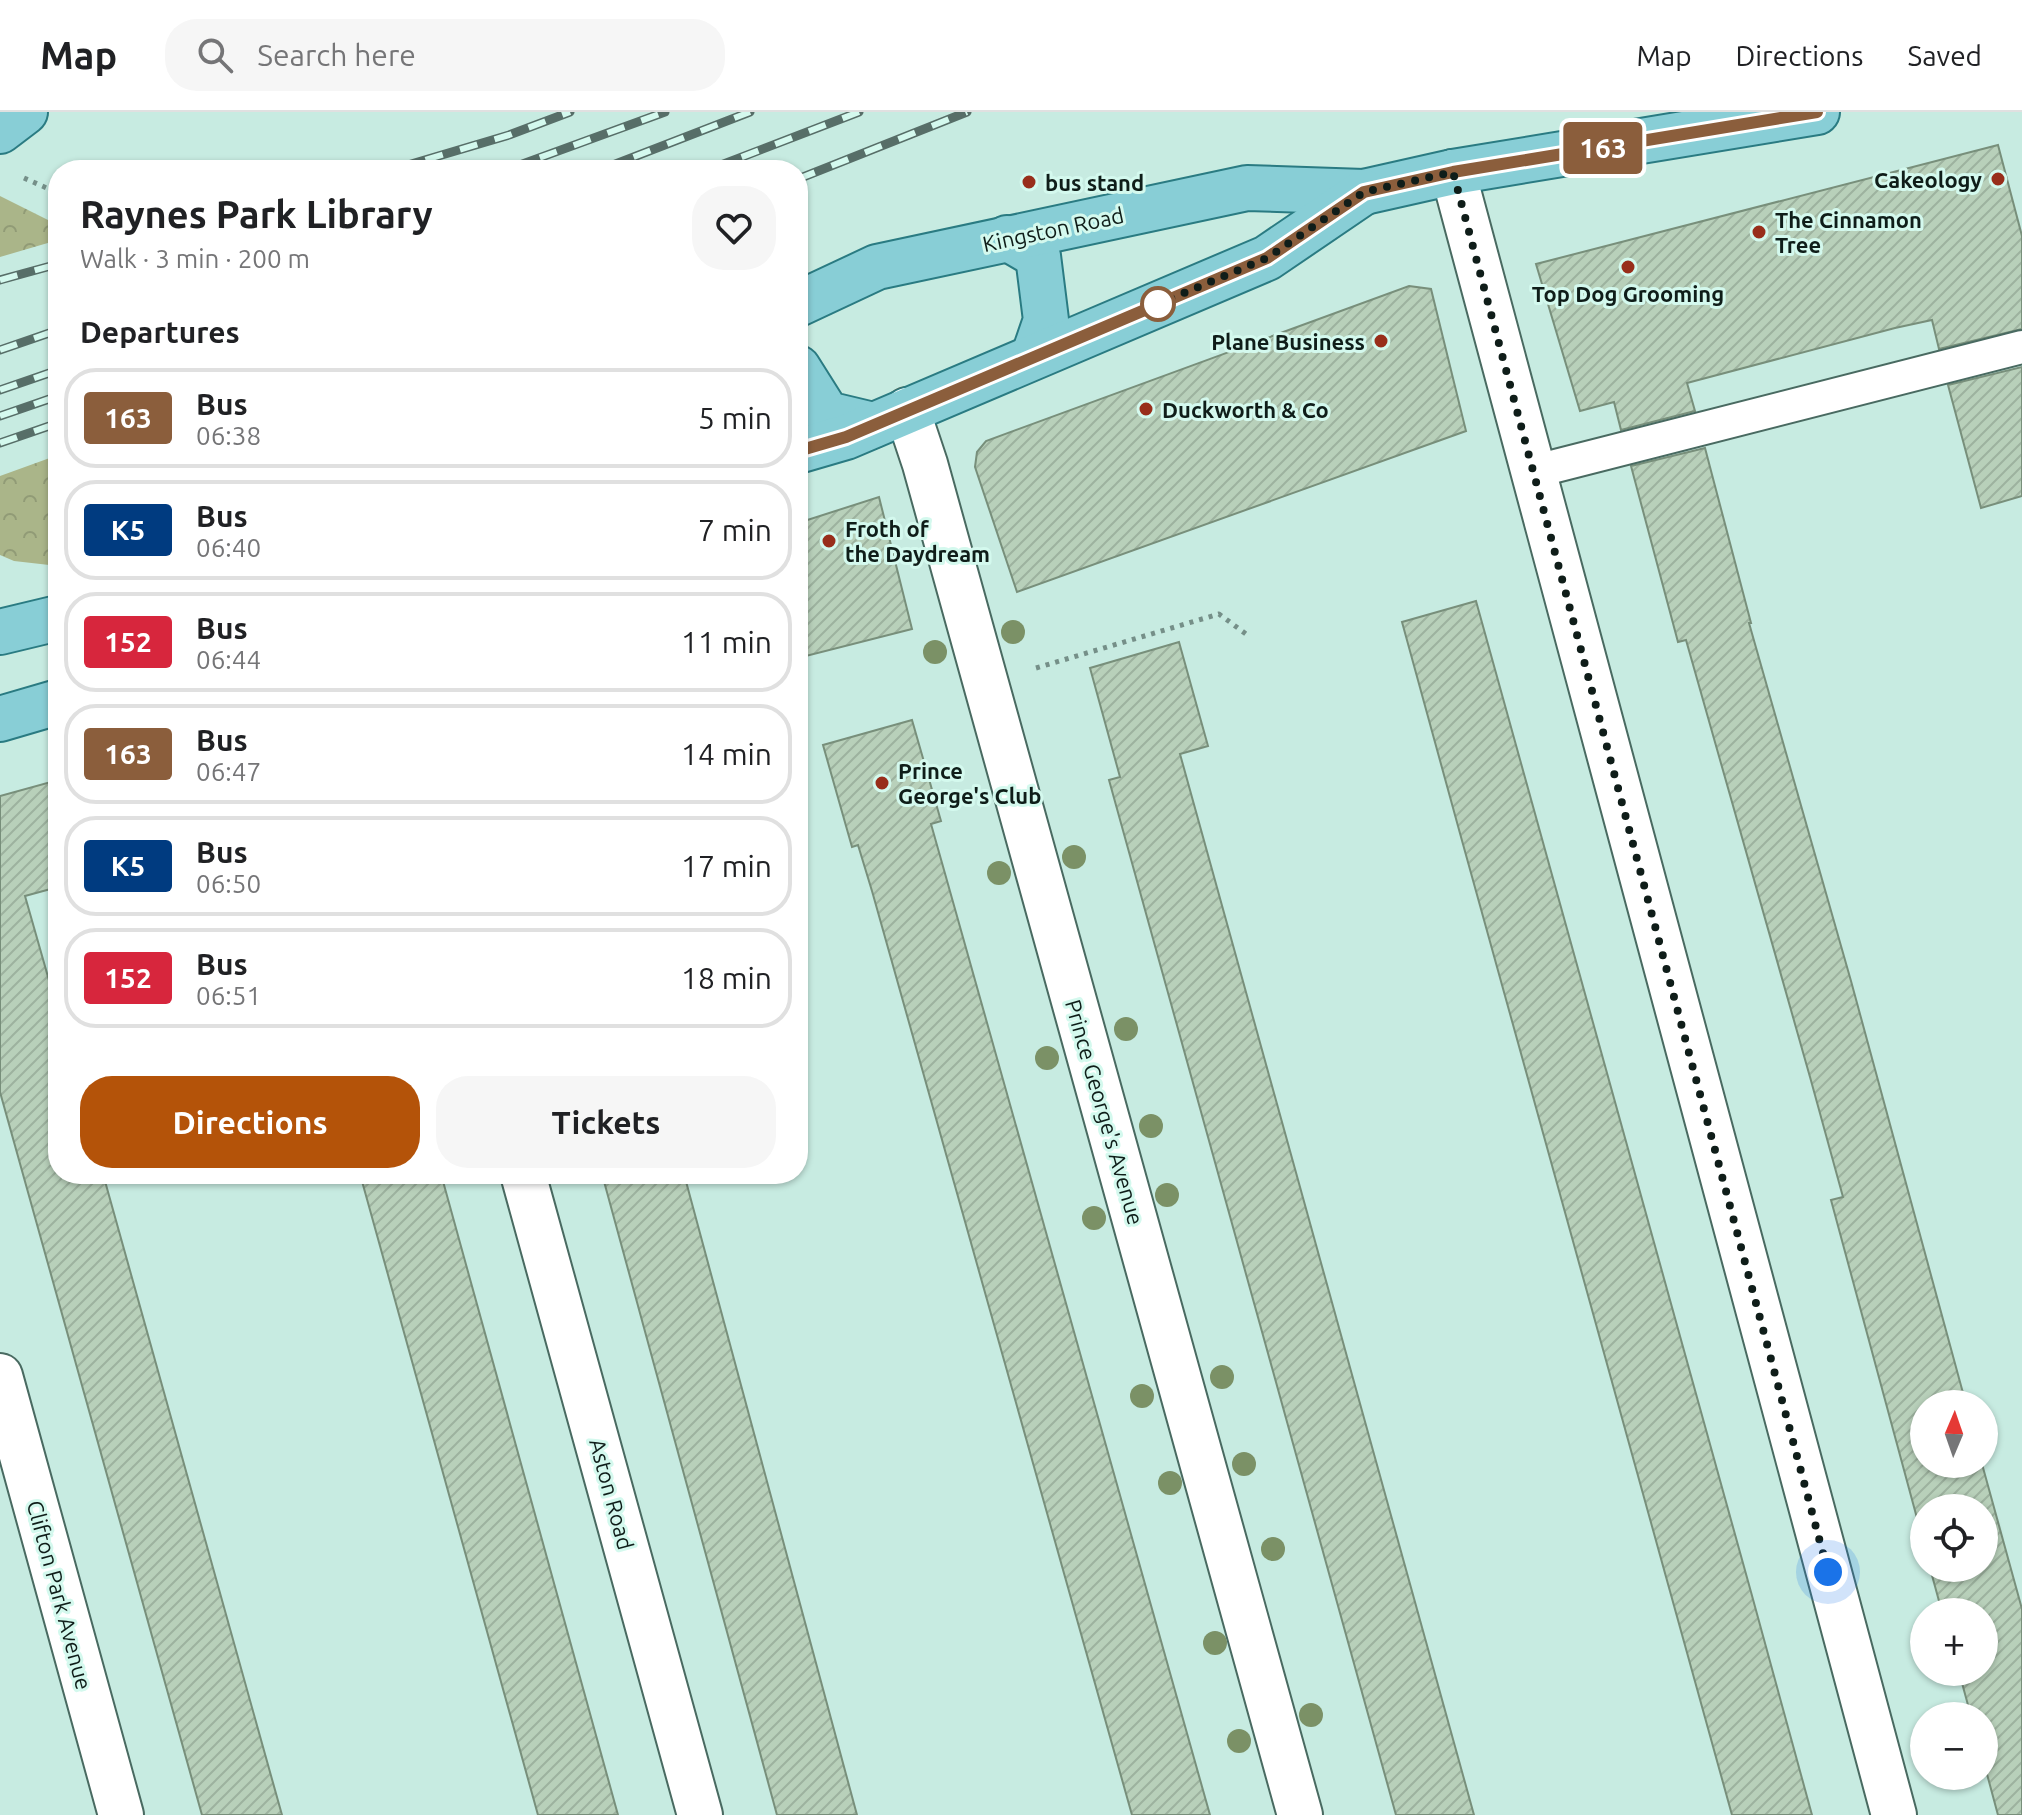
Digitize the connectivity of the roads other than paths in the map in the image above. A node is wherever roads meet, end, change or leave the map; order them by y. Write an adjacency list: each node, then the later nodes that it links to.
1 (25, 112): 3 (main road)
2 (1817, 112): 4 (main road, Kingston Road)
3 (7, 150)
4 (1453, 172): 5 (main road, Kingston Road); 13 (street)
5 (1364, 192): 6 (main road, Kingston Road); 9 (main road, Kingston Road)
6 (1007, 238): 7 (main road, Kingston Road); 9 (main road)
7 (808, 299)
8 (2022, 347): 13 (lane)
9 (1034, 355): 11 (main road, Kingston Road)
10 (808, 384): 11 (main road)
11 (890, 417): 12 (main road, Kingston Road); 22 (street, Prince George's Avenue)
12 (808, 448)
13 (1532, 472): 23 (street)
14 (48, 620): 15 (main road)
15 (0, 632)
16 (48, 705): 17 (main road)
17 (0, 719)
18 (526, 1184): 21 (street, Aston Road)
19 (0, 1376): 20 (street, Clifton Park Avenue)
20 (121, 1815)
21 (700, 1815)
22 (1300, 1815)
23 (1894, 1815)

